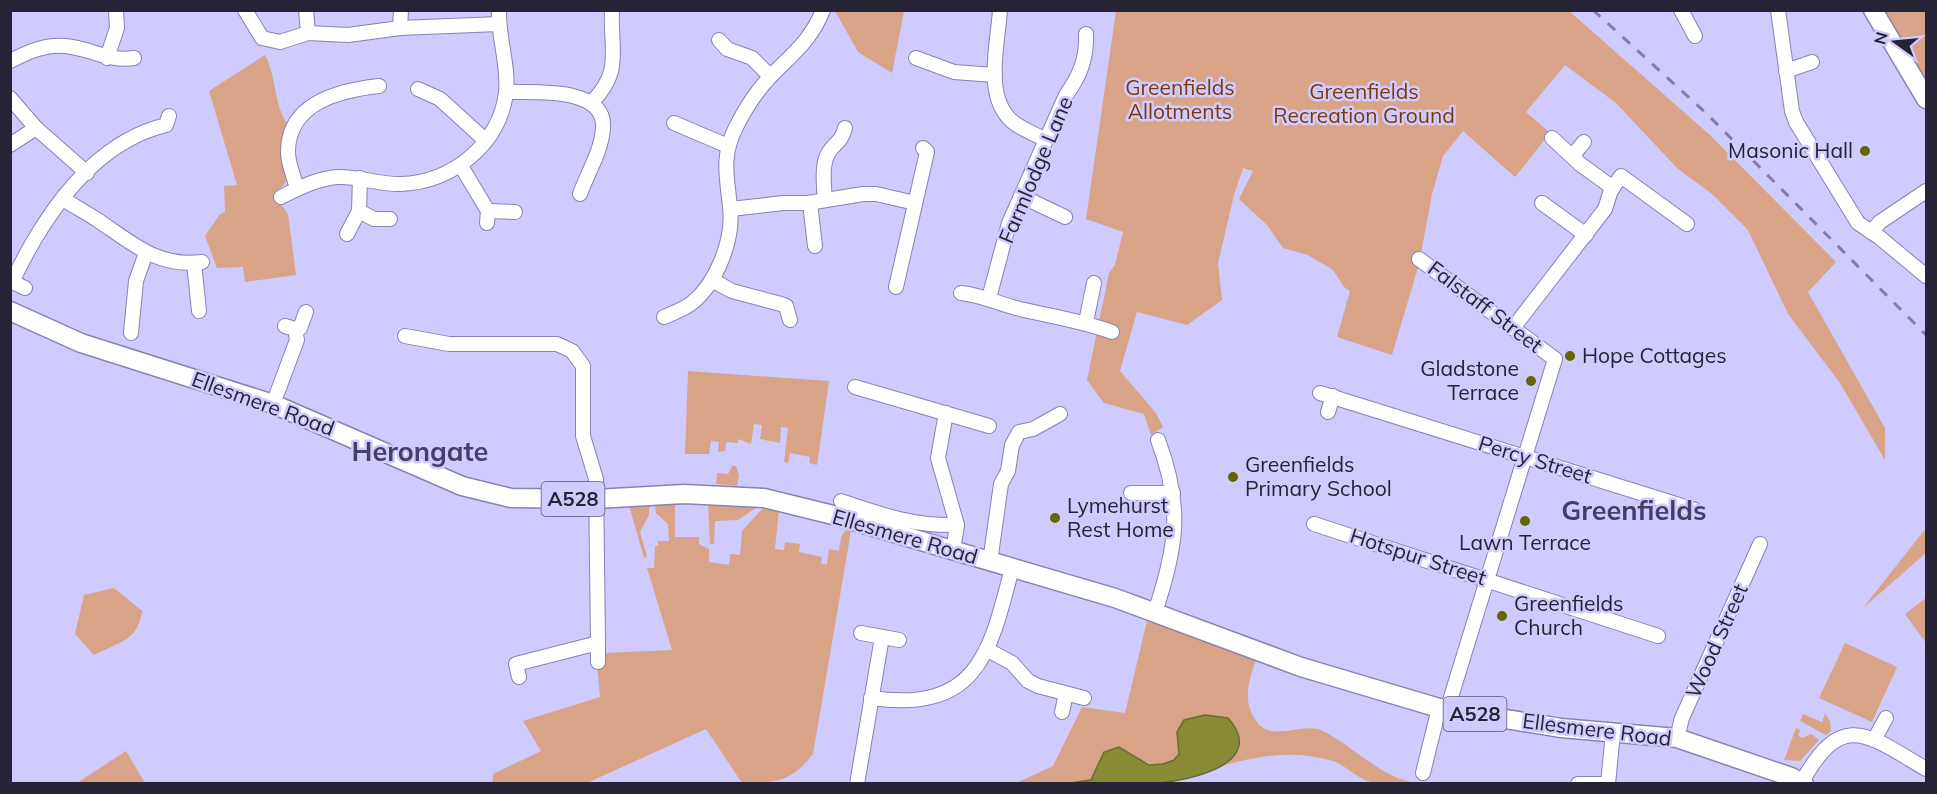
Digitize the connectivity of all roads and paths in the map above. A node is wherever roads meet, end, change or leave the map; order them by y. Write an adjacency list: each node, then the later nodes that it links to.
1 (116, 10): 17 (street)
2 (245, 10): 13 (street)
3 (306, 10): 13 (street)
4 (400, 10): 12 (street)
5 (612, 10): 30 (street)
6 (823, 10): 25 (street)
7 (1000, 10): 24 (street)
8 (1682, 10): 14 (street)
9 (1778, 10): 22 (street)
10 (1873, 10): 29 (main road)
11 (499, 17): 12 (street); 27 (street)
12 (400, 27): 13 (street)
13 (308, 33)
14 (1695, 36)
15 (1090, 40): 37 (street, Farmlodge Lane)
16 (724, 50): 25 (street)
17 (107, 58): 18 (street); 20 (street)
18 (134, 58)
19 (916, 58): 24 (street)
20 (10, 61)
21 (1812, 62): 22 (street)
22 (1786, 71): 63 (street)
23 (368, 72): 46 (street)
24 (995, 75): 37 (street)
25 (770, 76): 40 (street)
26 (428, 88): 36 (street)
27 (506, 92): 30 (street); 36 (street)
28 (10, 98): 33 (street)
29 (1926, 99)
30 (592, 102): 49 (street)
31 (169, 116): 44 (street)
32 (681, 122): 40 (street)
33 (36, 128): 39 (street); 44 (street)
34 (1552, 138): 42 (street)
35 (846, 139): 53 (street)
36 (485, 140): 43 (street)
37 (1046, 140): 51 (street, Farmlodge Lane)
38 (1584, 141): 42 (street)
39 (10, 145)
40 (728, 146): 57 (street)
41 (923, 148): 56 (street)
42 (1573, 155): 47 (street)
43 (461, 166): 45 (street); 59 (street)
44 (87, 173): 52 (street)
45 (360, 178): 46 (street); 58 (street)
46 (297, 188): 50 (street)
47 (1613, 188): 62 (street); 65 (street)
48 (1926, 191): 63 (street)
49 (580, 194)
50 (281, 196)
51 (1021, 196): 60 (street); 75 (street, Farmlodge Lane)
52 (63, 199): 67 (street); 72 (street)
53 (825, 200): 55 (street); 56 (street)
54 (1543, 202): 65 (street)
55 (810, 203): 57 (street); 66 (street)
56 (915, 203): 73 (street)
57 (731, 209): 70 (street)
58 (358, 211): 61 (street); 64 (street)
59 (515, 212)
60 (1065, 217)
61 (390, 219)
62 (1687, 224)
63 (1871, 232): 69 (street)
64 (347, 234)
65 (1586, 235): 82 (street)
66 (815, 246)
67 (146, 253): 78 (street); 83 (street)
68 (1419, 259): 82 (street, Falstaff Street)
69 (1926, 276)
70 (712, 280): 76 (street); 79 (street)
71 (1094, 283): 81 (street)
72 (16, 284)
73 (896, 287)
74 (961, 293): 75 (street)
75 (989, 298): 81 (street)
76 (789, 310)
77 (10, 311): 87 (main road, Ellesmere Road / A528)
78 (200, 311)
79 (668, 311)
80 (306, 312): 87 (street)
81 (1086, 322): 84 (street)
82 (1513, 328): 93 (street, Falstaff Street)
83 (127, 329)
84 (1112, 332)
85 (405, 336): 96 (street)
86 (855, 388): 89 (street)
87 (273, 404): 96 (main road, Ellesmere Road / A528)
88 (1328, 412): 93 (street, Percy Street)
89 (946, 413): 91 (street); 100 (street)
90 (1060, 414): 103 (street)
91 (990, 426)
92 (1157, 449): 95 (street)
93 (1525, 457): 98 (street, Percy Street); 105 (street)
94 (1137, 489): 95 (street)
95 (1173, 493): 106 (street)
96 (596, 499): 102 (main road, Ellesmere Road / A528); 111 (street)
97 (841, 501): 100 (street, Ellesmere Road)
98 (1695, 510)
99 (1314, 524): 105 (street, Hotspur Street)
100 (957, 525): 102 (street)
101 (1760, 544): 122 (street, Wood Street)
102 (953, 551): 103 (main road, Ellesmere Road / A528)
103 (990, 562): 104 (main road, Ellesmere Road / A528)
104 (1012, 568): 106 (main road, Ellesmere Road / A528); 112 (street)
105 (1486, 580): 108 (street, Hotspur Street); 118 (street)
106 (1155, 612): 118 (main road, Ellesmere Road / A528)
107 (861, 633): 109 (street)
108 (1658, 636)
109 (882, 637): 110 (street); 116 (street)
110 (899, 639)
111 (598, 643): 113 (street); 114 (street)
112 (988, 651): 115 (street); 116 (street)
113 (598, 662)
114 (516, 665)
115 (1066, 694): 117 (street); 119 (street)
116 (871, 698): 126 (street)
117 (1084, 698)
118 (1443, 709): 121 (main road, Ellesmere Road / A528); 125 (street)
119 (1062, 712)
120 (1886, 718): 123 (street)
121 (1613, 732): 122 (main road, Ellesmere Road / A528); 128 (street)
122 (1677, 738): 129 (main road, Ellesmere Road / A528)
123 (1874, 740): 124 (street); 129 (street)
124 (1926, 770)
125 (1423, 773)
126 (857, 783)
127 (1578, 783): 128 (street)
128 (1606, 783)
129 (1802, 783)

